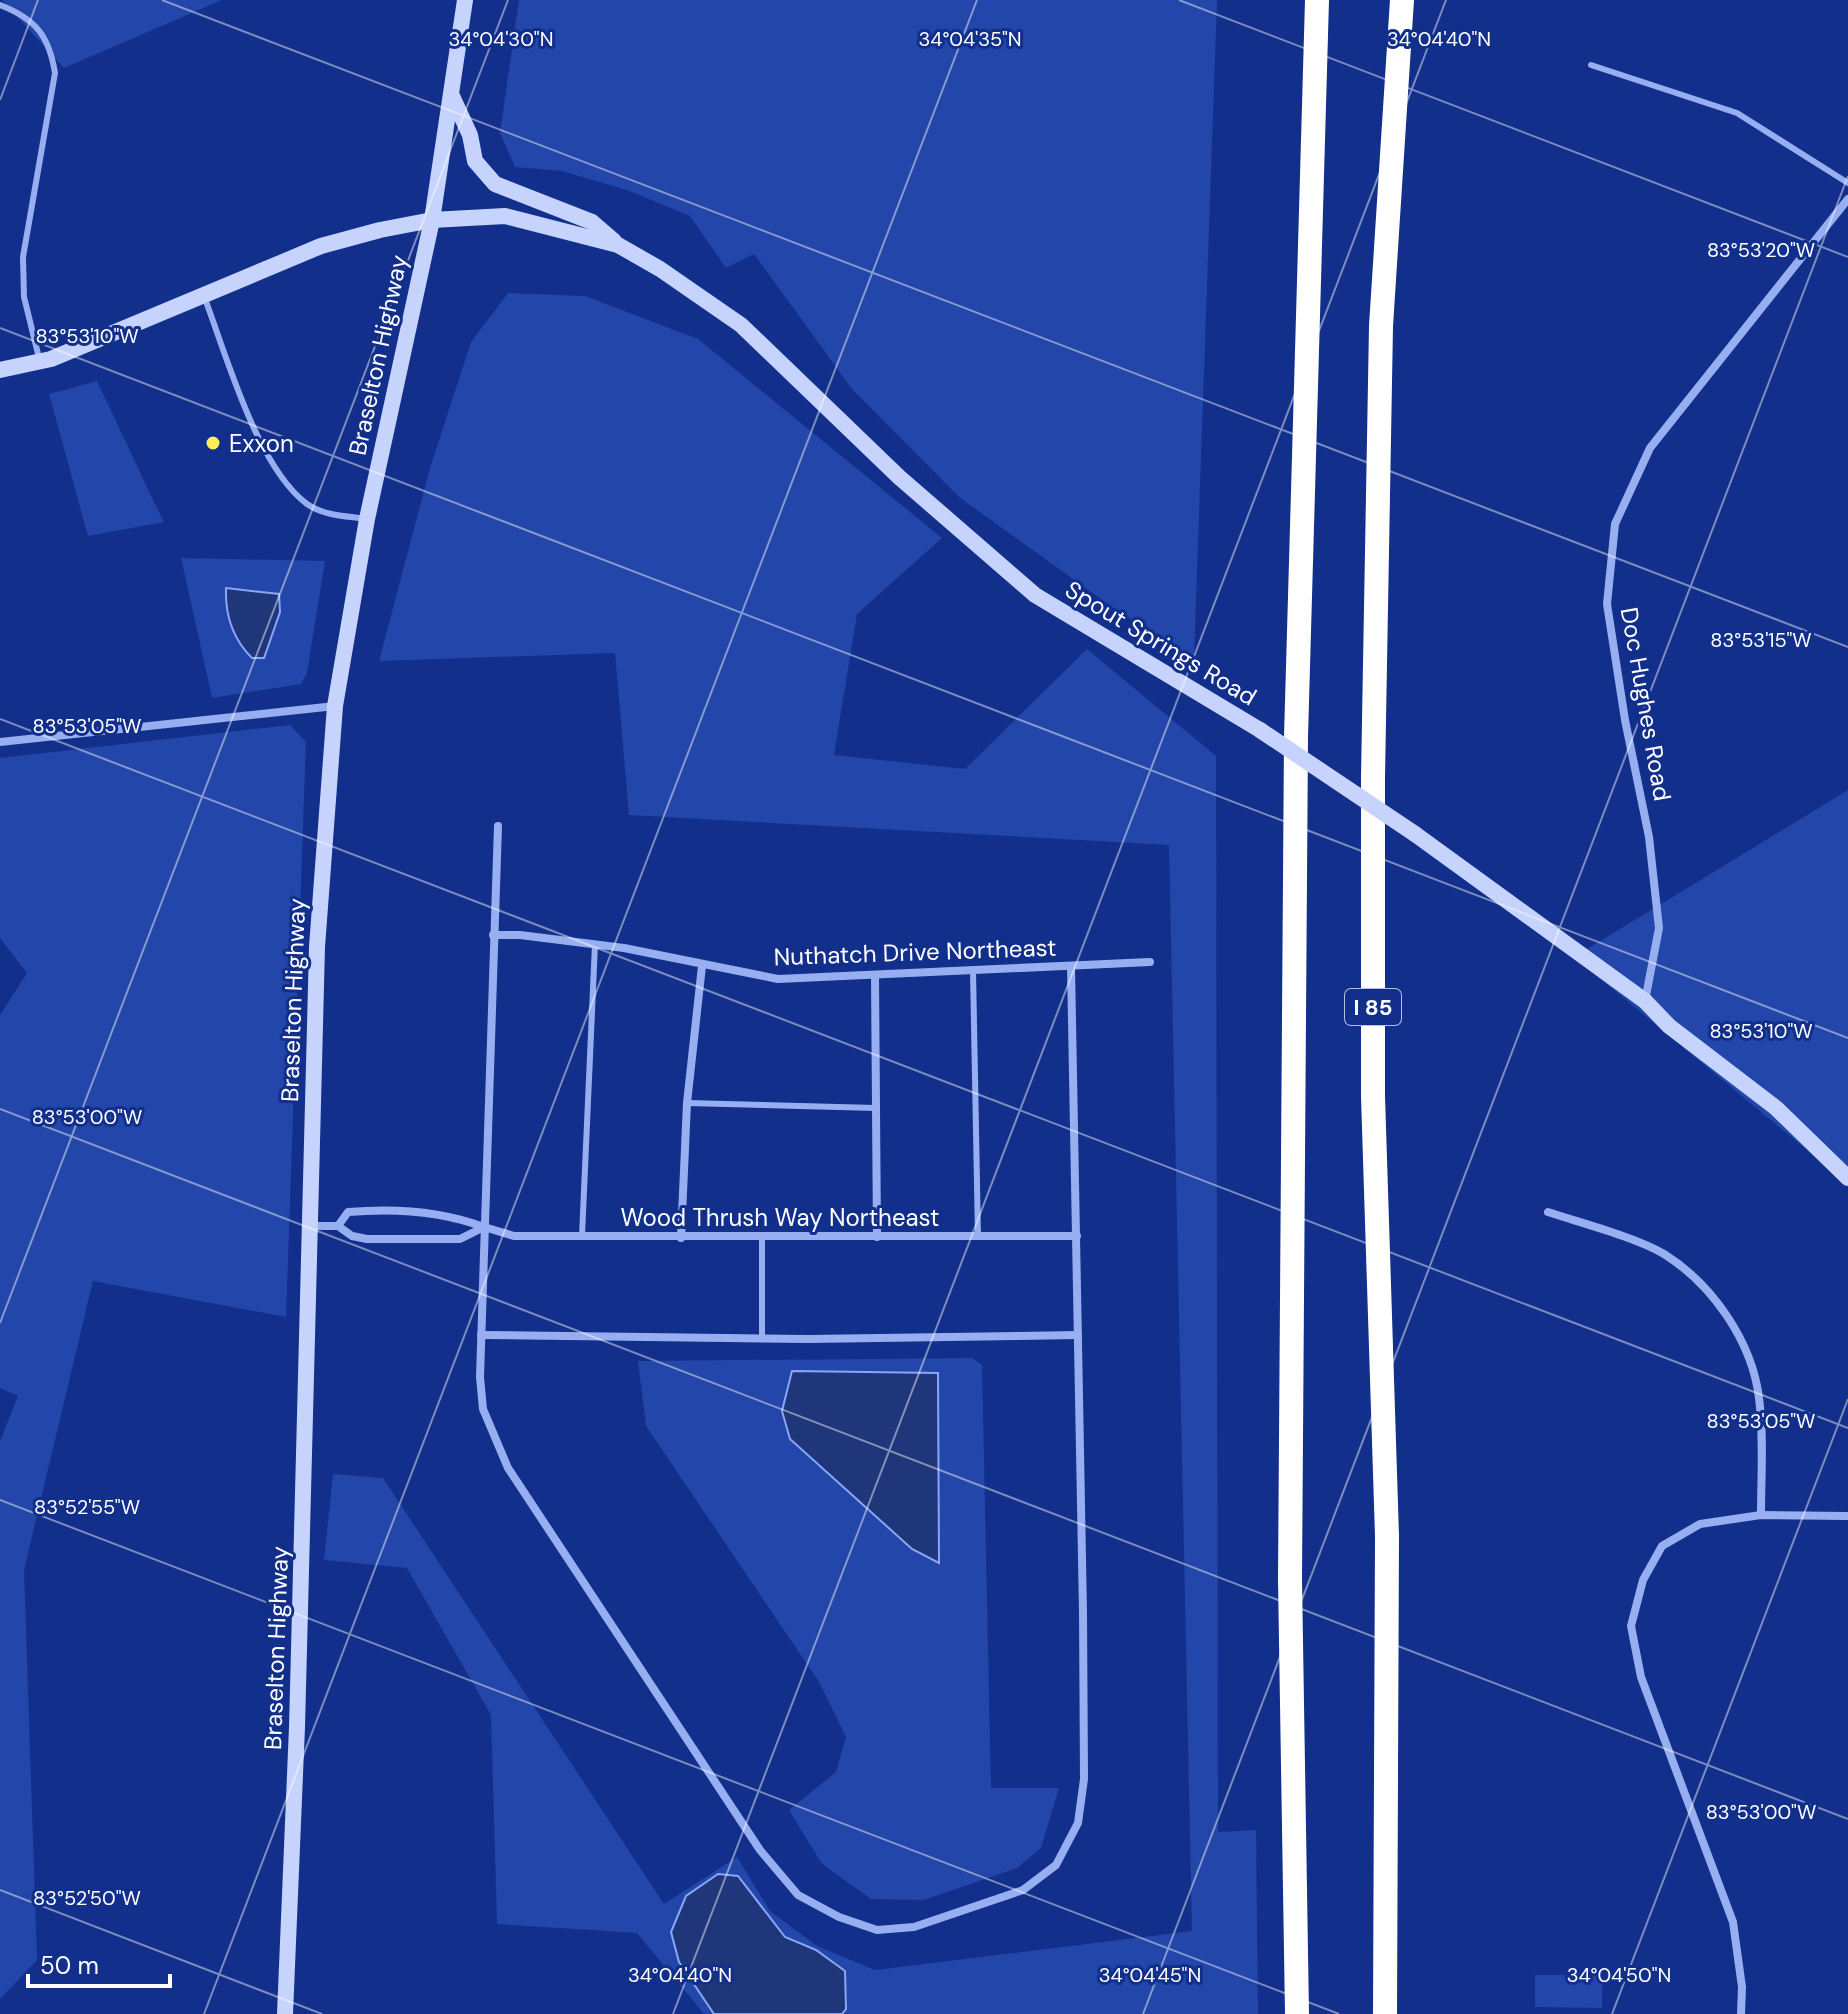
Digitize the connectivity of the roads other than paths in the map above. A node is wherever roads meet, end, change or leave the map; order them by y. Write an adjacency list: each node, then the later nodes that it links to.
1 (465, 0): 6 (main road, Braselton Highway)
2 (1317, 0): 45 (highway)
3 (1402, 0): 46 (highway, I 85)
4 (0, 5): 12 (lane)
5 (1591, 65): 7 (lane)
6 (452, 96): 9 (main road, Braselton Highway); 10 (main road)
7 (1848, 183)
8 (1848, 199): 25 (street, Doc Hughes Road)
9 (432, 220): 10 (main road, Spout Springs Road); 11 (main road, Spout Springs Road); 14 (main road, Braselton Highway)
10 (618, 245): 25 (main road, Spout Springs Road, bridge)
11 (204, 296): 12 (main road, Spout Springs Road); 14 (lane)
12 (45, 360): 13 (main road, Spout Springs Road)
13 (0, 370)
14 (367, 519): 15 (main road, Braselton Highway)
15 (335, 706): 16 (street); 30 (main road, Braselton Highway)
16 (0, 742)
17 (498, 826): 18 (street)
18 (493, 935): 19 (street, Nuthatch Drive Northeast); 32 (street)
19 (595, 944): 21 (street, Nuthatch Drive Northeast); 33 (lane)
20 (1150, 962): 22 (street, Nuthatch Drive Northeast)
21 (702, 966): 24 (street, Nuthatch Drive Northeast); 26 (street)
22 (1071, 967): 23 (street, Nuthatch Drive Northeast); 35 (street)
23 (973, 971): 24 (street, Nuthatch Drive Northeast); 34 (lane)
24 (875, 976): 27 (street)
25 (1645, 1001): 28 (main road, Spout Springs Road)
26 (687, 1103): 27 (lane); 37 (street)
27 (876, 1108): 36 (street)
28 (1848, 1178)
29 (1548, 1212): 42 (street)
30 (311, 1226): 31 (street); 44 (main road, Braselton Highway)
31 (338, 1226): 32 (street); 32 (street, Wood Thrush Way Northeast)
32 (484, 1227): 33 (street, Wood Thrush Way Northeast); 39 (street)
33 (582, 1236): 37 (street, Wood Thrush Way Northeast)
34 (978, 1236): 35 (street, Wood Thrush Way Northeast); 36 (street, Wood Thrush Way Northeast)
35 (1077, 1236): 40 (street)
36 (877, 1237): 38 (street, Wood Thrush Way Northeast)
37 (681, 1238): 38 (street, Wood Thrush Way Northeast)
38 (762, 1238): 41 (lane)
39 (481, 1335): 40 (street); 41 (street)
40 (1078, 1335): 41 (street)
41 (762, 1338)
42 (1761, 1515): 43 (street); 47 (street)
43 (1848, 1516)
44 (285, 2014)
45 (1297, 2014)
46 (1385, 2014)
47 (1741, 2014)

